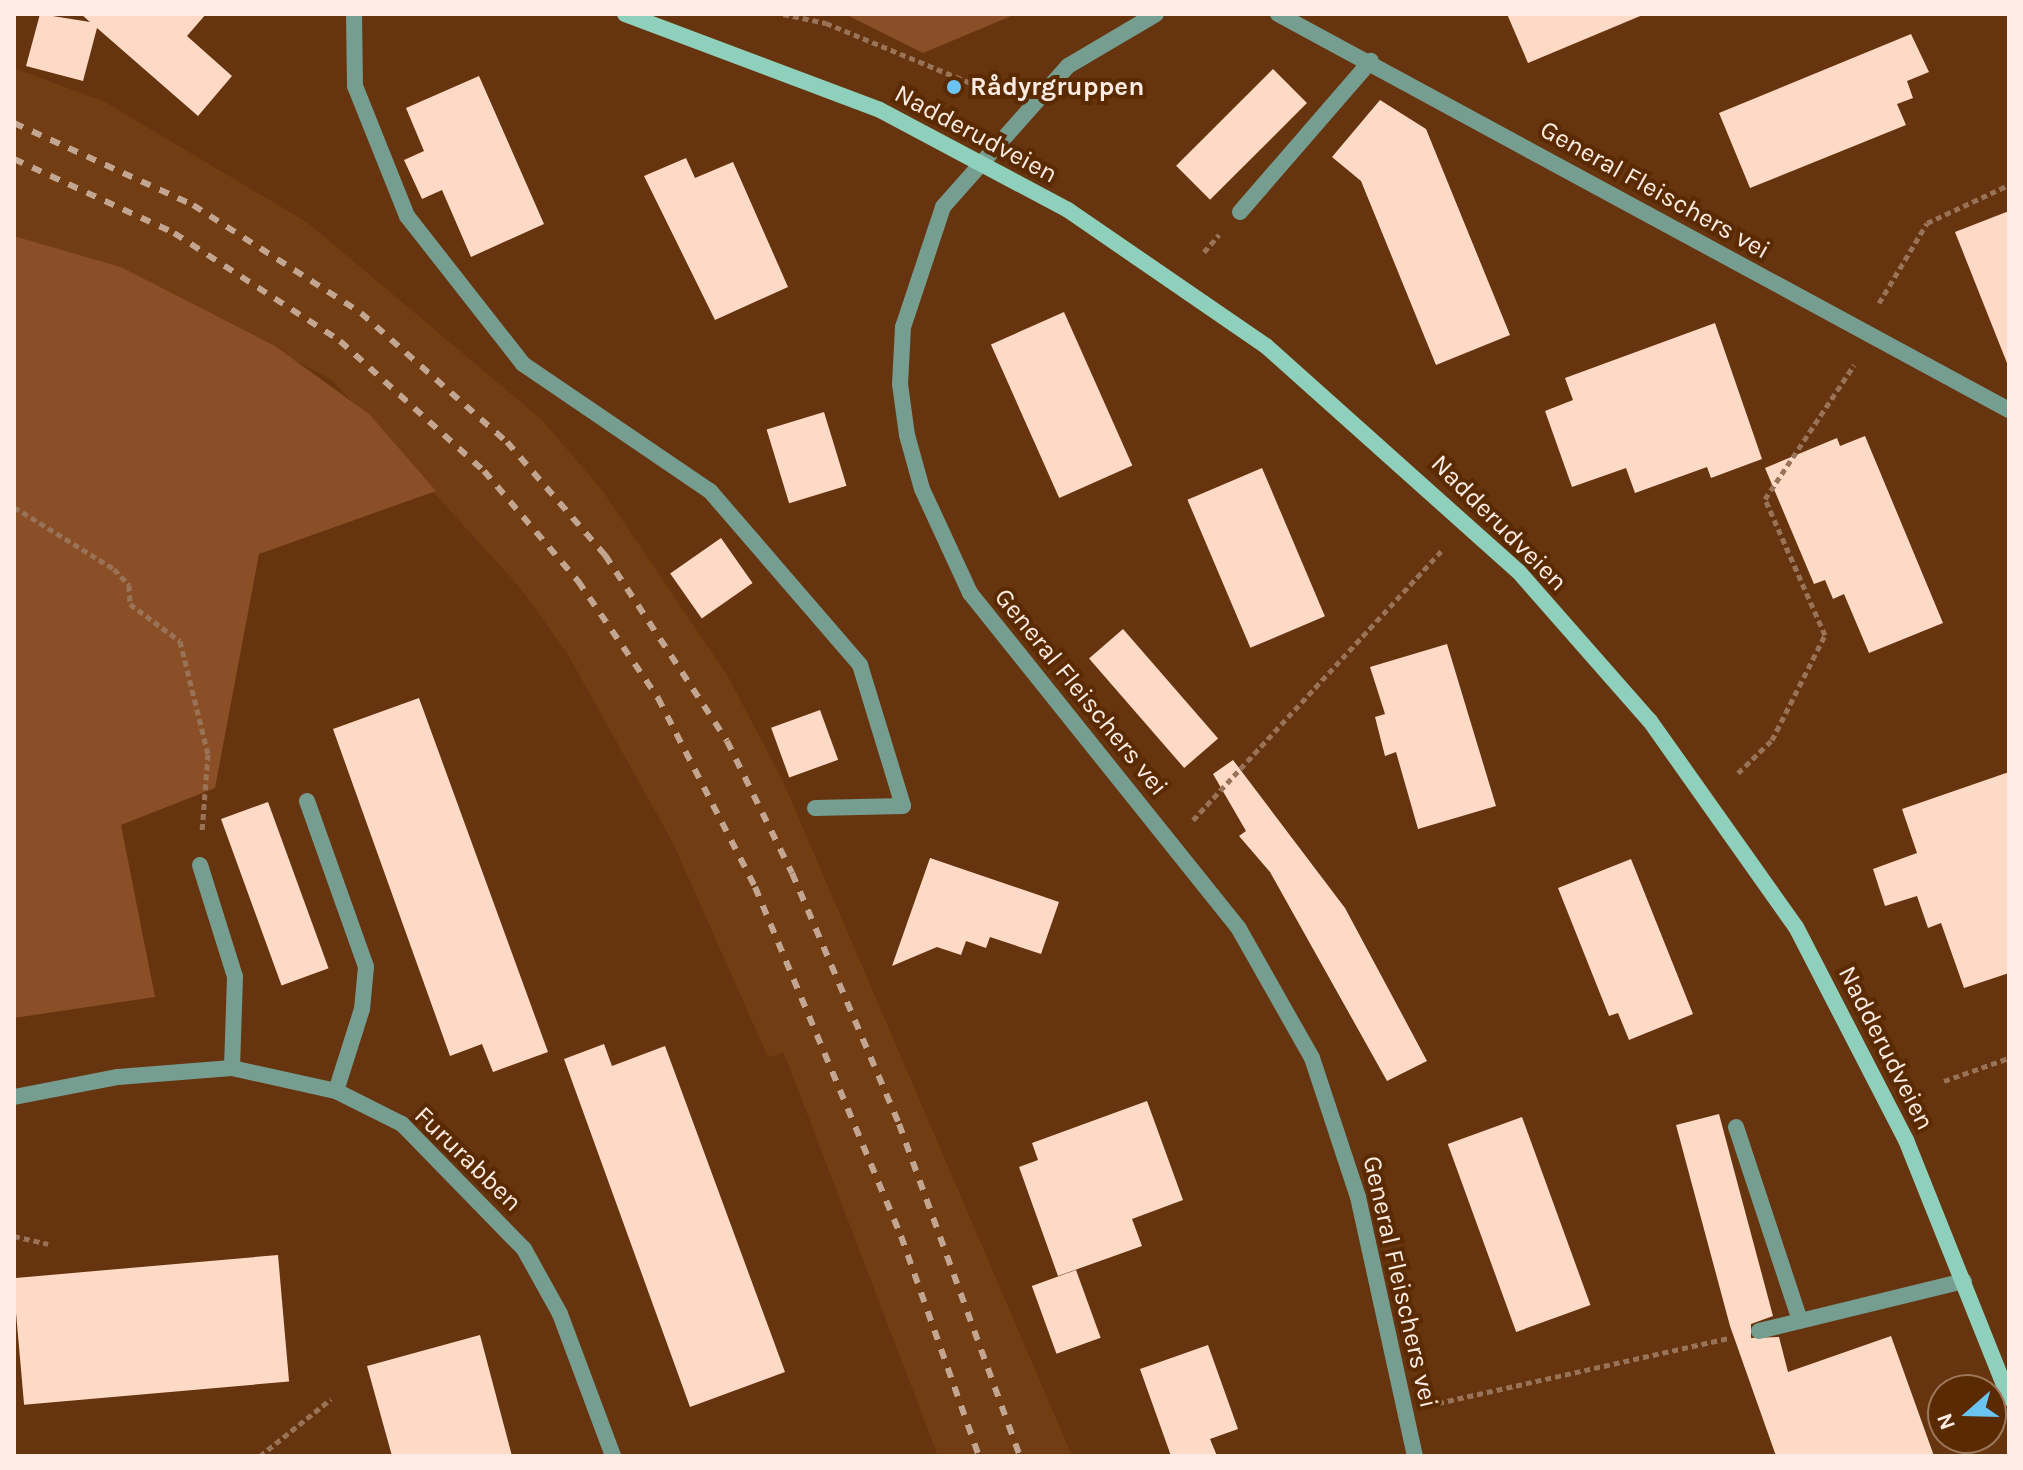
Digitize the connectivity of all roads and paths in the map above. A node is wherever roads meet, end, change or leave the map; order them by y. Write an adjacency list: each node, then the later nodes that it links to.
1 (354, 14): 17 (street)
2 (625, 14): 8 (main road, Nadderudveien)
3 (783, 14): 7 (path)
4 (1156, 14): 8 (street, General Fleischers vei)
5 (1278, 14): 6 (street, General Fleischers vei)
6 (1371, 61): 10 (street); 11 (street, General Fleischers vei)
7 (985, 89)
8 (981, 158): 18 (street, General Fleischers vei); 28 (main road, Nadderudveien)
9 (2009, 185): 11 (path)
10 (1240, 212)
11 (1867, 334): 12 (street, General Fleischers vei); 15 (path)
12 (2009, 410)
13 (14, 507): 19 (path)
14 (1446, 546): 18 (path)
15 (1738, 773)
16 (307, 801): 23 (street)
17 (815, 808)
18 (1173, 842): 33 (street, General Fleischers vei)
19 (200, 865): 21 (street)
20 (2009, 1058): 22 (path)
21 (232, 1068): 23 (street, Fururabben); 24 (street, Fururabben)
22 (1944, 1081)
23 (336, 1091): 35 (street, Fururabben)
24 (14, 1097)
25 (1736, 1127): 29 (street)
26 (14, 1236): 27 (path)
27 (48, 1244)
28 (1964, 1281): 29 (street); 31 (main road, Nadderudveien)
29 (1800, 1321): 30 (street)
30 (1759, 1331): 33 (path)
31 (2009, 1398)
32 (331, 1399): 34 (path)
33 (1406, 1410): 36 (street, General Fleischers vei)
34 (260, 1456)
35 (613, 1456)
36 (1415, 1456)

